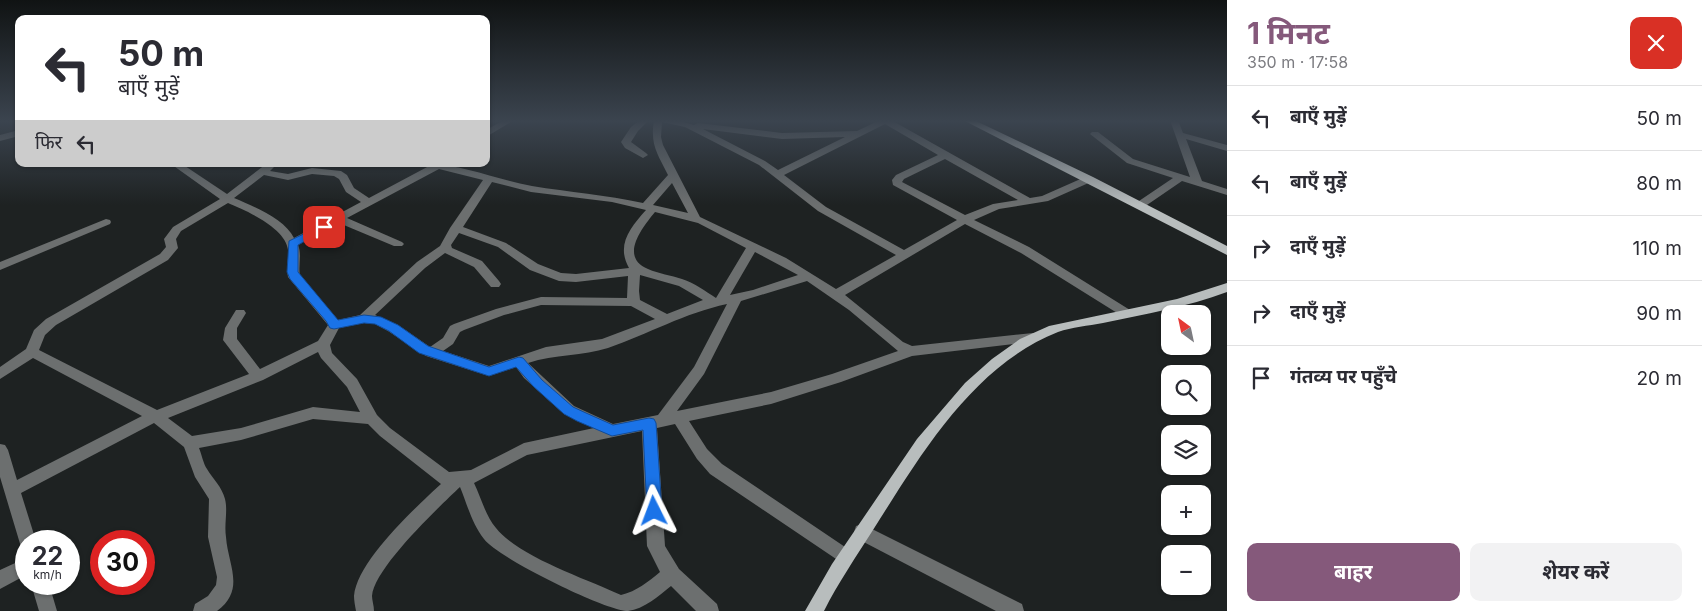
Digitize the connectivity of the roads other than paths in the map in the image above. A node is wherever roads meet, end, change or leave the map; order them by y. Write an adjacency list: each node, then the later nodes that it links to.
1 (632, 149): 10 (street)
2 (660, 149): 17 (street)
3 (734, 149): 16 (street)
4 (830, 149): 16 (street)
5 (937, 149): 9 (street)
6 (1026, 149): 20 (main road)
7 (1113, 149): 18 (street)
8 (1185, 149): 21 (street)
9 (947, 154): 24 (street); 30 (street)
10 (643, 155)
11 (180, 167): 23 (street)
12 (268, 167): 15 (street)
13 (431, 167): 25 (street)
14 (447, 167): 19 (street)
15 (262, 172): 23 (street); 25 (street)
16 (778, 174): 38 (street)
17 (674, 175): 27 (street); 29 (street)
18 (1179, 178): 21 (street); 26 (street)
19 (489, 179): 27 (street); 32 (street)
20 (1089, 179): 24 (street); 26 (main road)
21 (1198, 184): 22 (street)
22 (1227, 192)
23 (227, 199): 33 (street); 56 (street)
24 (1029, 202): 30 (street)
25 (369, 203): 28 (street)
26 (1140, 205): 37 (main road)
27 (649, 207): 29 (street); 40 (street)
28 (339, 219): 33 (street); 34 (street)
29 (696, 219): 35 (street)
30 (966, 219): 38 (street); 49 (street)
31 (106, 222): 39 (street)
32 (455, 228): 36 (street); 40 (street)
33 (293, 243): 52 (street)
34 (398, 244)
35 (753, 246): 41 (street); 46 (street)
36 (445, 248): 42 (street); 51 (street)
37 (1227, 251)
38 (905, 255): 44 (street)
39 (0, 266)
40 (635, 269): 46 (street); 47 (street)
41 (809, 276): 44 (street); 45 (street)
42 (495, 284)
43 (1226, 289): 49 (main road)
44 (837, 294): 55 (street)
45 (736, 298): 46 (street); 63 (street)
46 (716, 301): 50 (street)
47 (634, 302): 50 (street); 57 (street)
48 (240, 313): 60 (street)
49 (1126, 313): 53 (main road)
50 (668, 318): 58 (street)
51 (364, 319): 52 (street); 57 (street)
52 (334, 325): 54 (street)
53 (1033, 338): 55 (street); 70 (main road)
54 (323, 344): 60 (street); 62 (street)
55 (911, 351): 63 (street)
56 (32, 352): 59 (street); 61 (street)
57 (431, 353): 58 (street)
58 (519, 361): 64 (street)
59 (0, 374)
60 (258, 376): 61 (street)
61 (156, 416): 65 (street); 68 (street)
62 (372, 419): 65 (street); 67 (street)
63 (664, 420): 64 (street); 71 (street); 73 (street)
64 (612, 431): 67 (street)
65 (190, 443): 77 (street)
66 (0, 450): 68 (street)
67 (460, 480): 73 (street); 78 (street)
68 (12, 490): 69 (street)
69 (24, 530)
70 (862, 532): 71 (main road); 81 (street)
71 (845, 557): 80 (main road)
72 (15, 572): 74 (street)
73 (670, 575): 79 (street)
74 (0, 580)
75 (43, 595): 76 (street)
76 (48, 611)
77 (202, 611)
78 (365, 611)
79 (710, 611)
80 (814, 611)
81 (1015, 611)

